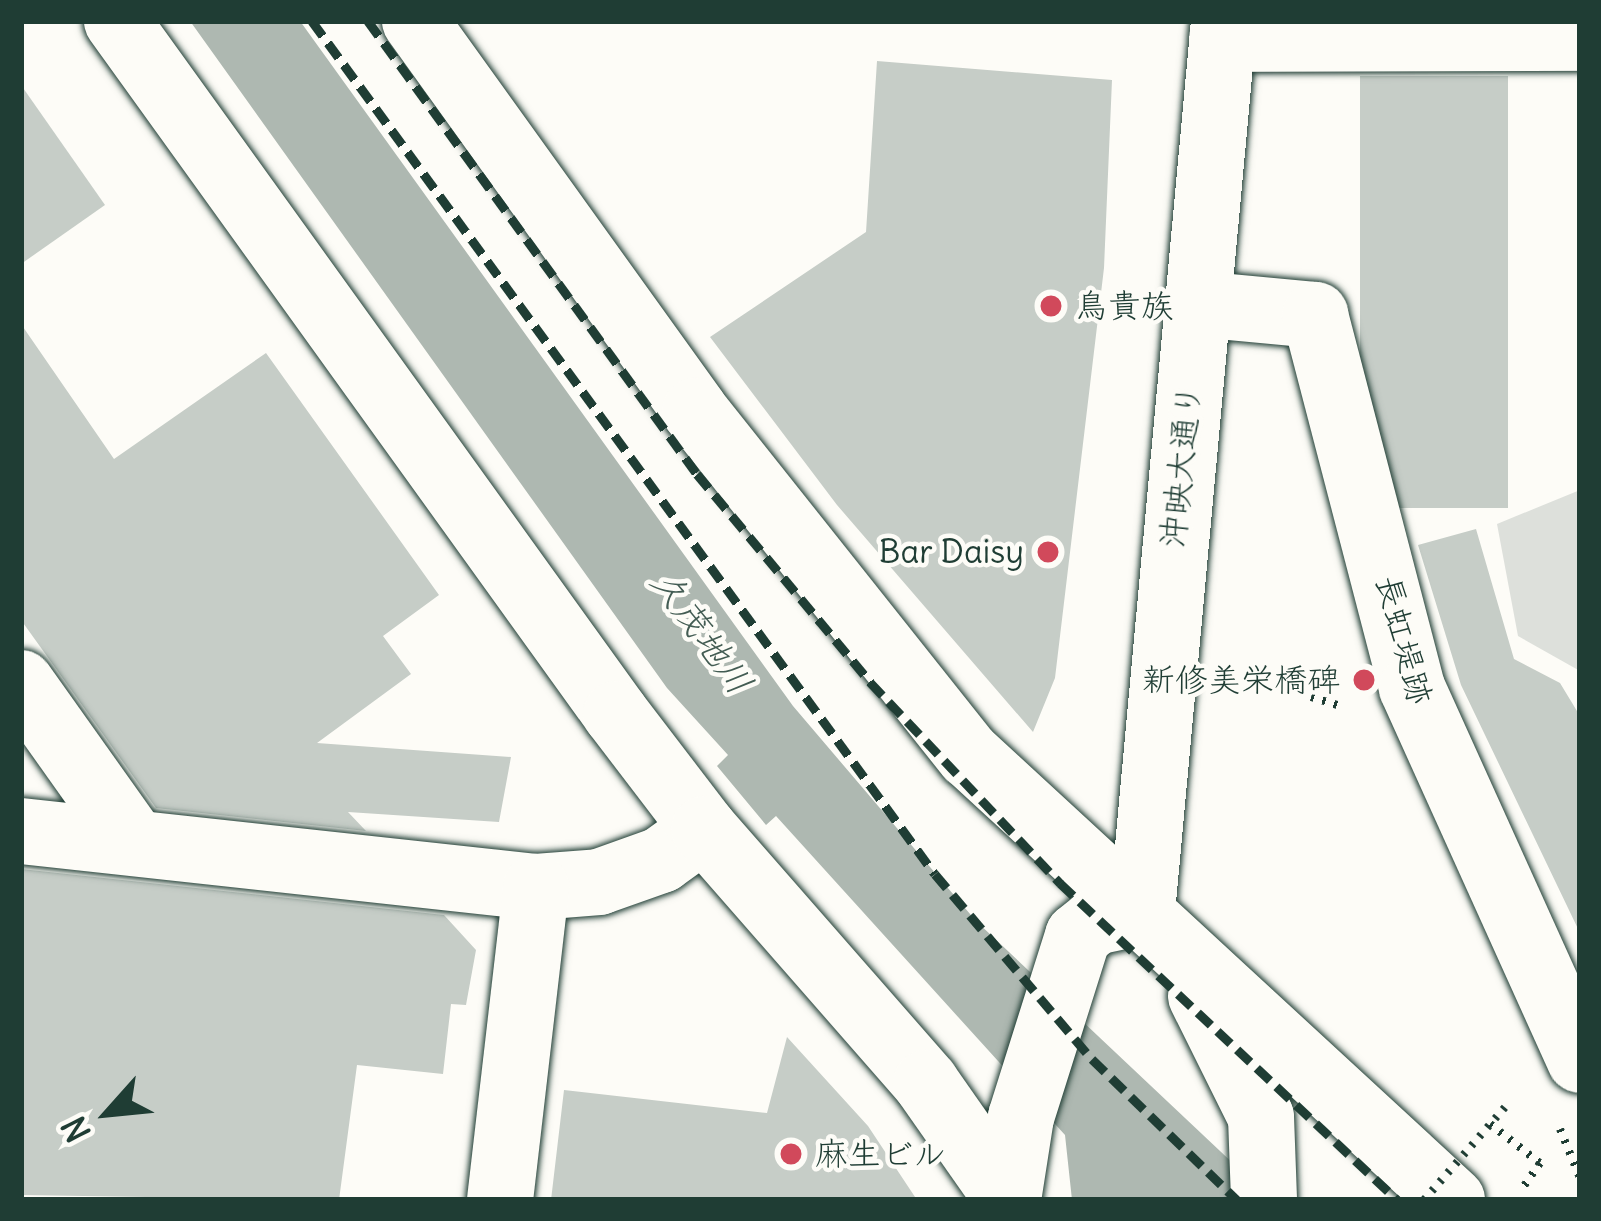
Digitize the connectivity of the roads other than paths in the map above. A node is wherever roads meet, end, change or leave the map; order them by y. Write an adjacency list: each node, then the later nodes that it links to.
1 (117, 21): 7 (street)
2 (415, 21): 11 (street)
3 (1223, 30): 4 (street); 5 (street, 沖映大通り)
4 (1580, 38)
5 (1197, 304): 11 (street, 沖映大通り); 12 (street, 長虹堤跡)
6 (21, 683): 9 (street)
7 (704, 829): 10 (street); 14 (street)
8 (21, 830): 9 (street)
9 (134, 842): 10 (street)
10 (536, 887): 13 (street)
11 (1142, 912): 14 (street); 15 (street); 16 (street)
12 (1580, 1060)
13 (500, 1200)
14 (1008, 1200)
15 (1264, 1200)
16 (1452, 1200)

